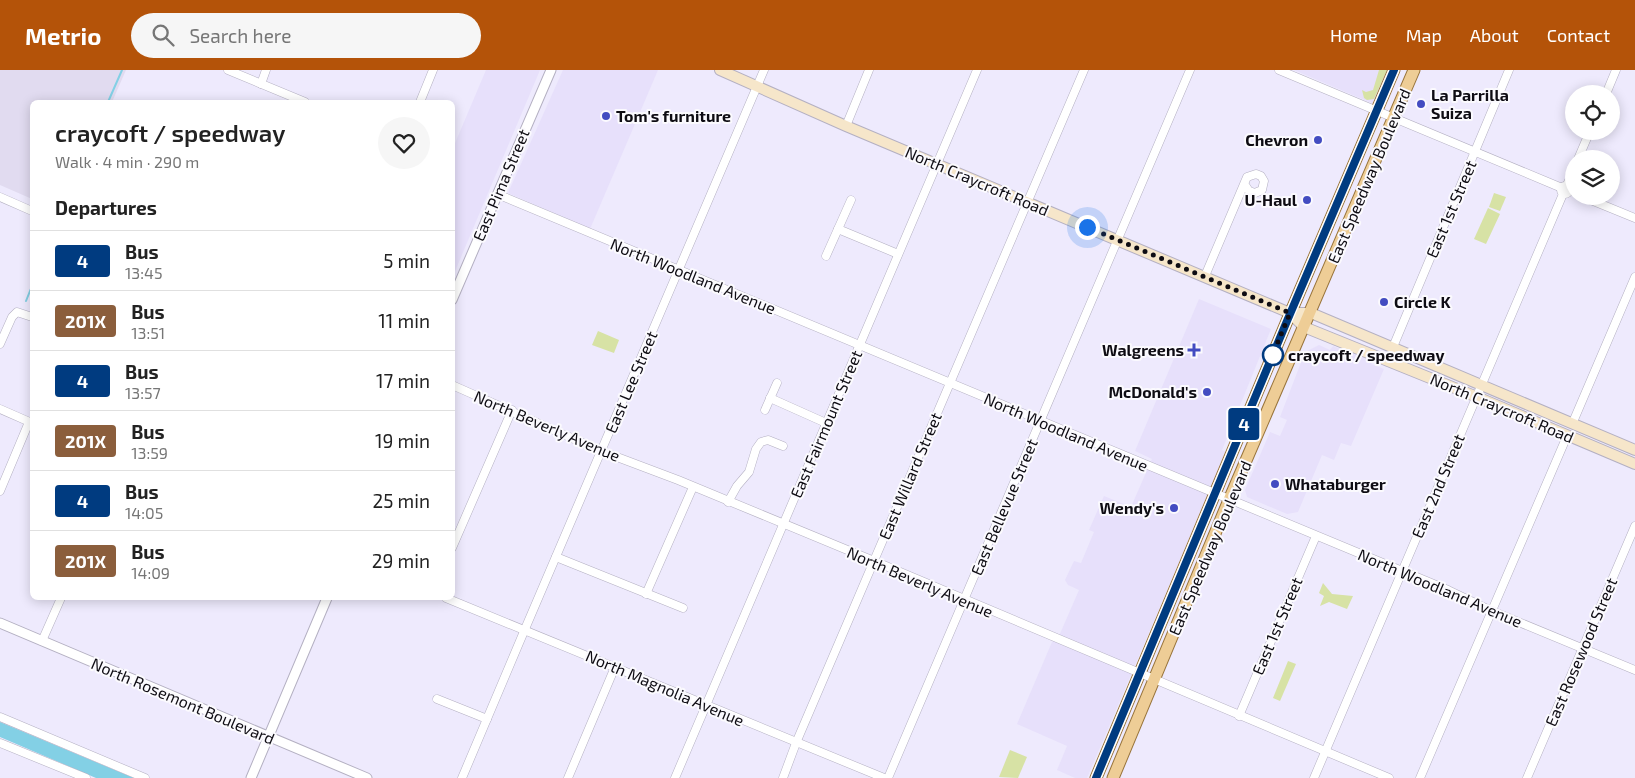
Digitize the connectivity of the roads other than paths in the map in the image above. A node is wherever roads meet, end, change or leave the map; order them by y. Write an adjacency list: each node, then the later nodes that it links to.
1 (228, 70): 16 (street)
2 (266, 70): 16 (street)
3 (434, 70): 20 (street)
4 (550, 70): 28 (street, East Pima Street)
5 (720, 70): 18 (main road, North Craycroft Road)
6 (764, 70): 18 (street, East Lee Street)
7 (869, 70): 23 (street)
8 (977, 70): 25 (street, East Fairmount Street)
9 (1084, 70): 32 (street, East Willard Street)
10 (1190, 70): 37 (street, East Bellevue Street)
11 (1279, 70): 21 (street)
12 (1394, 70): 21 (main road, East Speedway Boulevard)
13 (1414, 70): 22 (main road, East Speedway Boulevard)
14 (1509, 70): 24 (street, East 1st Street)
15 (1616, 70): 17 (street)
16 (261, 84): 19 (street)
17 (1610, 85)
18 (758, 86): 23 (main road, North Craycroft Road); 40 (street, East Lee Street)
19 (301, 100)
20 (421, 100)
21 (1377, 110): 22 (street); 44 (main road, East Speedway Boulevard)
22 (1394, 118): 24 (street); 45 (main road, East Speedway Boulevard)
23 (846, 126): 25 (main road, North Craycroft Road)
24 (1475, 152): 27 (street); 50 (street, East 1st Street)
25 (937, 164): 32 (main road, North Craycroft Road); 38 (street, East Fairmount Street)
26 (1245, 185): 41 (street)
27 (1565, 190)
28 (497, 194): 40 (street, North Woodland Avenue); 43 (street, East Pima Street)
29 (1565, 196): 53 (street, East 2nd Street)
30 (0, 197): 34 (street)
31 (851, 200): 36 (street)
32 (1027, 202): 37 (main road, North Craycroft Road); 52 (street, East Willard Street)
33 (1603, 205): 35 (street)
34 (30, 210)
35 (1635, 218)
36 (838, 229): 38 (street); 39 (street)
37 (1118, 240): 41 (main road, North Craycroft Road); 60 (street, East Bellevue Street)
38 (898, 254): 49 (street, East Fairmount Street)
39 (826, 256)
40 (679, 271): 49 (street, North Woodland Avenue); 68 (street, East Lee Street)
41 (1205, 276): 44 (main road, North Craycroft Road)
42 (1635, 277): 62 (street)
43 (455, 293)
44 (1290, 313): 45 (main road, North Craycroft Road); 47 (main road, North Craycroft Road); 72 (main road, East Speedway Boulevard)
45 (1311, 313): 47 (main road, East Speedway Boulevard); 50 (main road, North Craycroft Road)
46 (30, 316): 48 (street)
47 (1304, 327): 55 (main road, North Craycroft Road); 73 (main road, East Speedway Boulevard)
48 (0, 344)
49 (860, 344): 52 (street, North Woodland Avenue); 63 (street, East Fairmount Street)
50 (1393, 347): 53 (main road, North Craycroft Road)
51 (777, 383): 56 (street)
52 (950, 383): 60 (street, North Woodland Avenue); 80 (street, East Willard Street)
53 (1483, 384): 55 (street, East 2nd Street); 62 (main road, North Craycroft Road)
54 (455, 386): 58 (street, North Beverly Avenue)
55 (1476, 397): 65 (main road, North Craycroft Road); 81 (street, East 2nd Street)
56 (770, 398): 59 (street); 63 (street)
57 (0, 409): 61 (street)
58 (512, 410): 68 (street, North Beverly Avenue); 78 (street)
59 (765, 410)
60 (1041, 421): 72 (street, North Woodland Avenue); 86 (street, East Bellevue Street)
61 (30, 422)
62 (1573, 422): 67 (main road, North Craycroft Road)
63 (826, 423): 75 (street, East Fairmount Street)
64 (30, 424): 71 (street)
65 (1567, 436): 69 (main road, North Craycroft Road); 88 (street)
66 (783, 446): 74 (street)
67 (1635, 450)
68 (601, 451): 70 (street, North Beverly Avenue); 79 (street, East Lee Street)
69 (1635, 464)
70 (693, 487): 74 (street, North Beverly Avenue); 82 (street)
71 (0, 491)
72 (1215, 494): 73 (street, North Woodland Avenue); 95 (main road, East Speedway Boulevard)
73 (1229, 500): 77 (street, North Woodland Avenue); 96 (main road, East Speedway Boulevard)
74 (728, 502): 75 (street, North Beverly Avenue)
75 (784, 525): 80 (street, North Beverly Avenue); 98 (street, East Fairmount Street)
76 (1635, 526): 92 (street, East Rosewood Street)
77 (1316, 536): 81 (street, North Woodland Avenue); 99 (street, East 1st Street)
78 (455, 541)
79 (556, 557): 82 (street); 90 (street, East Lee Street)
80 (874, 562): 86 (street, North Beverly Avenue); 104 (street, East Willard Street)
81 (1401, 572): 88 (street, North Woodland Avenue); 105 (street, East 2nd Street)
82 (646, 594): 87 (street)
83 (60, 600): 91 (street)
84 (327, 600): 102 (street)
85 (451, 600): 90 (street, North Magnolia Avenue)
86 (964, 601): 95 (street, North Beverly Avenue); 115 (street, East Bellevue Street)
87 (683, 608)
88 (1492, 611): 92 (street, North Woodland Avenue); 120 (street)
89 (0, 623): 91 (street, North Rosemont Boulevard)
90 (524, 629): 93 (street, North Magnolia Avenue); 101 (street, East Lee Street)
91 (42, 641): 102 (street, North Rosemont Boulevard)
92 (1583, 648): 94 (street, North Woodland Avenue); 121 (street, East Rosewood Street)
93 (615, 667): 98 (street, North Magnolia Avenue); 111 (street)
94 (1635, 670)
95 (1139, 674): 96 (street, North Beverly Avenue); 116 (main road, East Speedway Boulevard)
96 (1154, 680): 99 (street, North Beverly Avenue); 117 (main road, East Speedway Boulevard)
97 (437, 700): 101 (street)
98 (705, 704): 104 (street, North Magnolia Avenue); 112 (street, East Fairmount Street)
99 (1239, 716): 105 (street, North Beverly Avenue)
100 (0, 717): 107 (street)
101 (487, 719): 110 (street, East Lee Street)
102 (268, 737): 108 (street); 109 (street, North Rosemont Boulevard)
103 (0, 742): 106 (street)
104 (796, 743): 113 (street, East Willard Street); 114 (street, North Magnolia Avenue)
105 (1326, 752): 118 (street, East 2nd Street); 119 (street, North Beverly Avenue)
106 (86, 778)
107 (145, 778)
108 (251, 778)
109 (367, 778)
110 (462, 778)
111 (568, 778)
112 (675, 778)
113 (783, 778)
114 (884, 778)
115 (888, 778)
116 (1096, 778)
117 (1113, 778)
118 (1314, 778)
119 (1388, 778)
120 (1420, 778)
121 (1527, 778)

